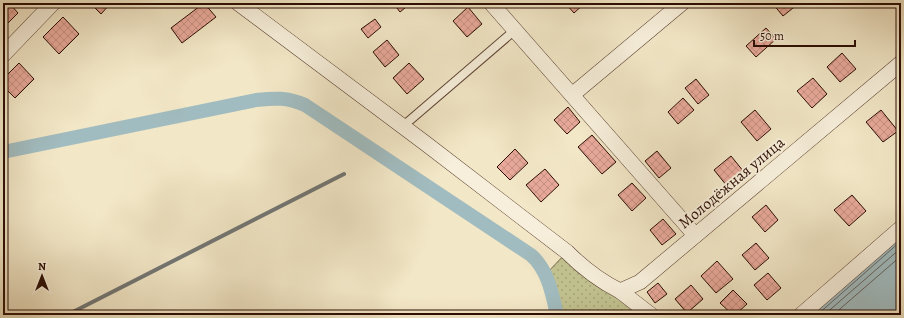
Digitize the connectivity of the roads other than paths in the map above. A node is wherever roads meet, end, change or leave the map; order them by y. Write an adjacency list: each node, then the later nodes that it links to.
1 (53, 3): 6 (street)
2 (238, 3): 9 (street)
3 (491, 3): 5 (street)
4 (682, 3): 8 (street)
5 (515, 30): 8 (street); 9 (lane)
6 (3, 55)
7 (901, 63): 11 (street, Молодёжная улица)
8 (572, 95): 11 (street)
9 (402, 126): 12 (street)
10 (901, 228): 14 (street)
11 (695, 235): 12 (street, Молодёжная улица)
12 (620, 291): 13 (street)
13 (651, 315)
14 (801, 315)

